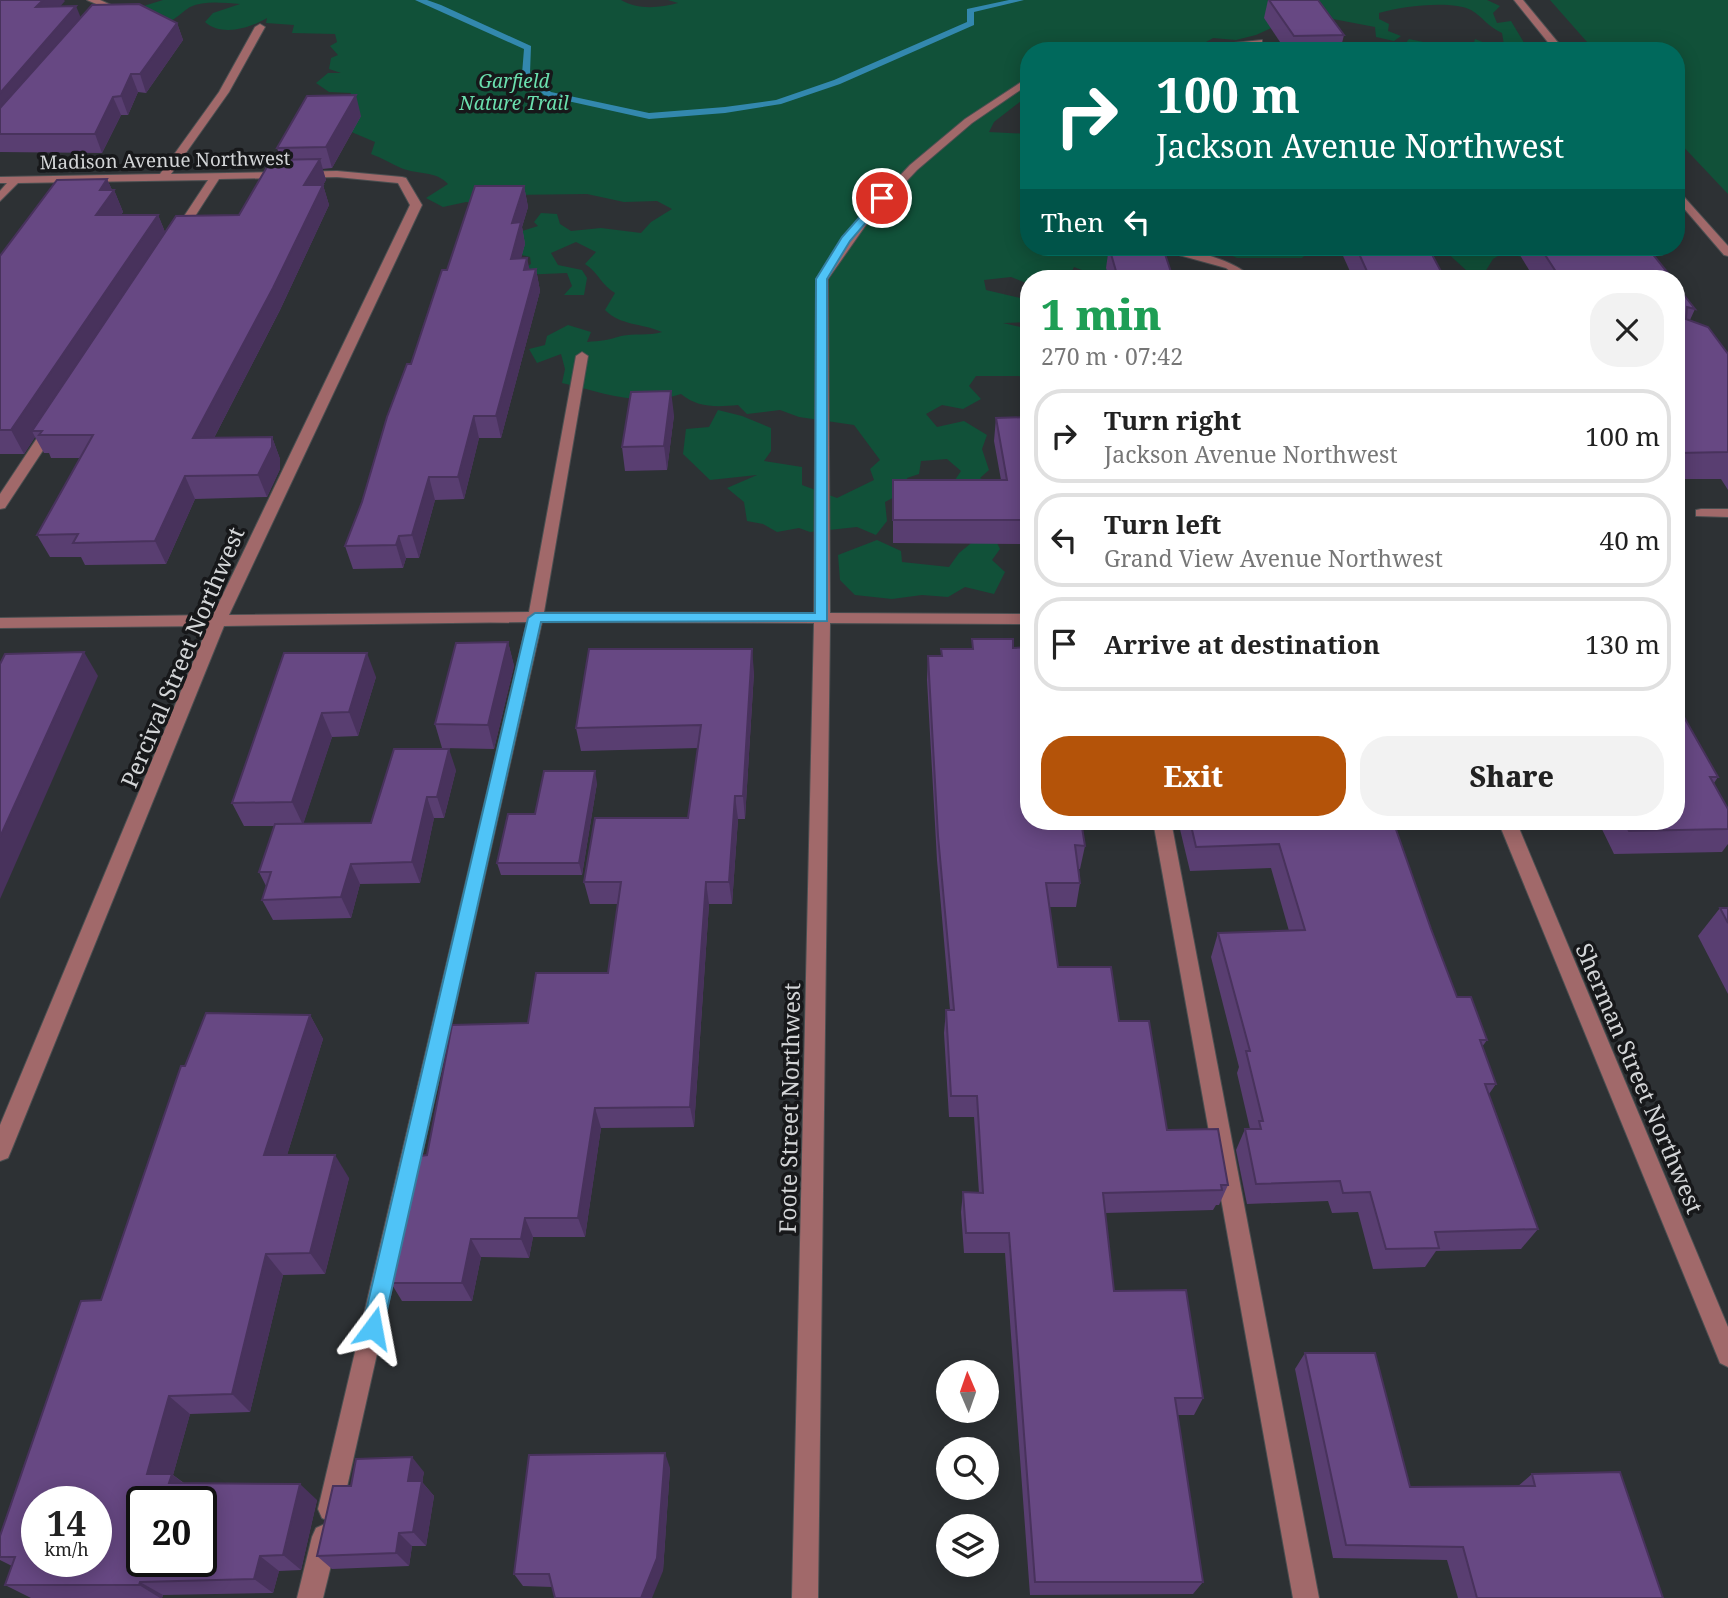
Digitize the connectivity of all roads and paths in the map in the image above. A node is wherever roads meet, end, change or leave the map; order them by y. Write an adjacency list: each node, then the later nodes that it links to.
1 (91, 0): 4 (street)
2 (1518, 0): 5 (street)
3 (260, 27): 8 (street)
4 (82, 35)
5 (1553, 42)
6 (1020, 86): 24 (street, Foote Street Northwest)
7 (215, 177): 8 (street, Madison Avenue Northwest); 11 (street, Madison Avenue Northwest); 14 (street)
8 (163, 178): 10 (street, Madison Avenue Northwest)
9 (0, 180): 10 (street, Madison Avenue Northwest)
10 (15, 180): 12 (street)
11 (407, 190): 26 (street, Percival Street Northwest)
12 (0, 198)
13 (1685, 202): 15 (street)
14 (170, 245)
15 (1728, 253)
16 (1191, 256): 17 (street)
17 (1235, 270)
18 (582, 356): 23 (street)
19 (59, 415): 20 (street)
20 (0, 505)
21 (1701, 513): 22 (street)
22 (1728, 513)
23 (535, 618): 24 (street); 26 (street); 32 (street)
24 (822, 618): 25 (street); 33 (street, Foote Street Northwest)
25 (1020, 619)
26 (218, 621): 27 (street); 30 (street, Percival Street Northwest)
27 (0, 623)
28 (1164, 830): 34 (street)
29 (1511, 830): 31 (street, Sherman Street Northwest)
30 (0, 1152)
31 (1728, 1355)
32 (310, 1598)
33 (805, 1598)
34 (1306, 1598)

